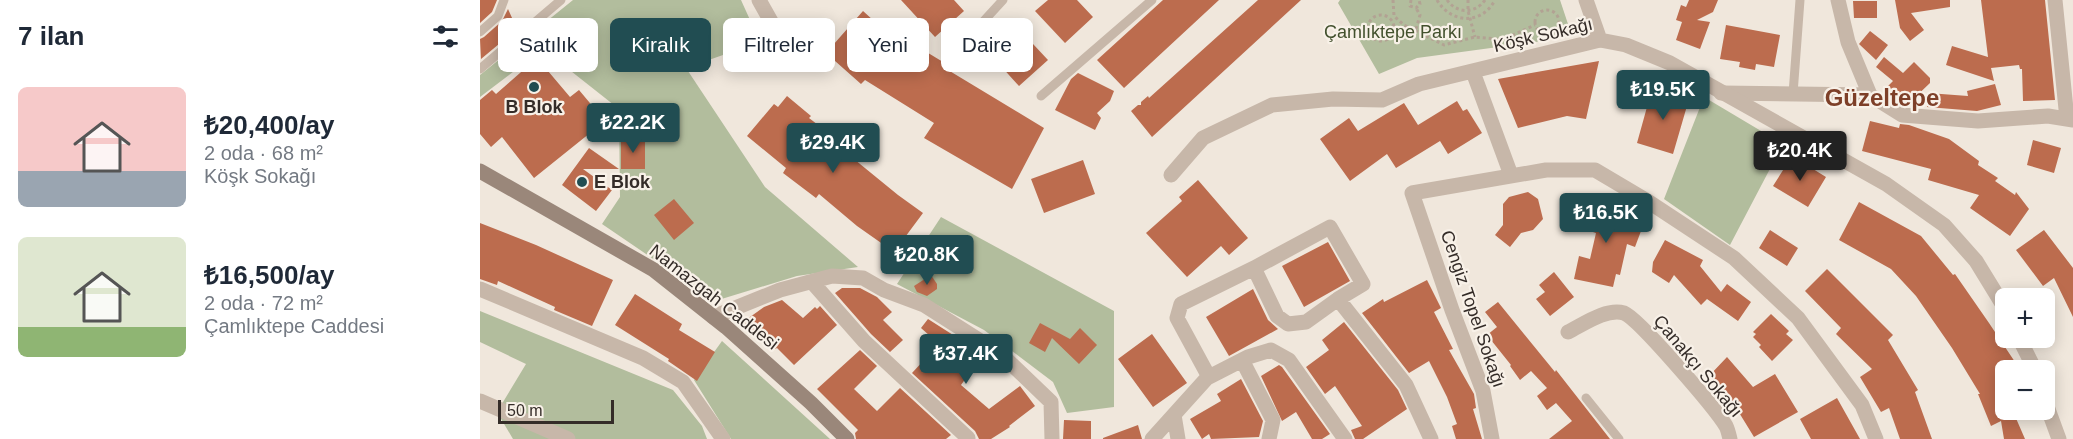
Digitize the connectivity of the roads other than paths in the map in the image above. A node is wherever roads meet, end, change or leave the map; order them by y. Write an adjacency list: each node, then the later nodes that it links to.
1 (504, 0): 14 (lane)
2 (561, 0): 16 (lane)
3 (759, 0): 12 (street)
4 (1003, 0): 13 (lane)
5 (1134, 0): 11 (lane)
6 (1152, 0): 11 (lane)
7 (1586, 0): 15 (street)
8 (1800, 0): 19 (lane)
9 (1838, 0): 20 (street)
10 (2055, 0): 22 (street)
11 (1144, 7): 21 (lane)
12 (769, 18)
13 (986, 18)
14 (480, 32)
15 (1600, 40): 17 (street, Köşk Sokağı); 18 (street, Köşk Sokağı)
16 (480, 69)
17 (1473, 72): 24 (street, Köşk Sokağı); 25 (street)
18 (1721, 93): 19 (street); 29 (street, Köşk Sokağı)
19 (1793, 94): 20 (street)
20 (1870, 95): 22 (street)
21 (1041, 96)
22 (2070, 119)
23 (480, 171): 31 (main road, Namazgah Caddesi)
24 (1171, 175)
25 (1511, 175): 49 (street, Cengiz Topel Sokağı); 52 (street)
26 (1254, 268): 30 (street); 30 (street); 34 (street)
27 (812, 282): 31 (street); 39 (street); 43 (street)
28 (480, 289): 41 (street)
29 (1995, 292)
30 (1338, 299): 48 (street)
31 (713, 317): 42 (main road, Namazgah Caddesi)
32 (1568, 332): 51 (street, Çanakçı Sokağı)
33 (1242, 360): 34 (street); 46 (street); 47 (street)
34 (1209, 377): 37 (street)
35 (1587, 398): 50 (lane)
36 (480, 401): 40 (street)
37 (1173, 415): 44 (street); 45 (street)
38 (2052, 420): 53 (street)
39 (966, 438)
40 (568, 439)
41 (723, 439)
42 (847, 439)
43 (1052, 439)
44 (1152, 439)
45 (1178, 439)
46 (1269, 439)
47 (1345, 439)
48 (1431, 439)
49 (1492, 439)
50 (1619, 439)
51 (1730, 439)
52 (1876, 439)
53 (2059, 439)

